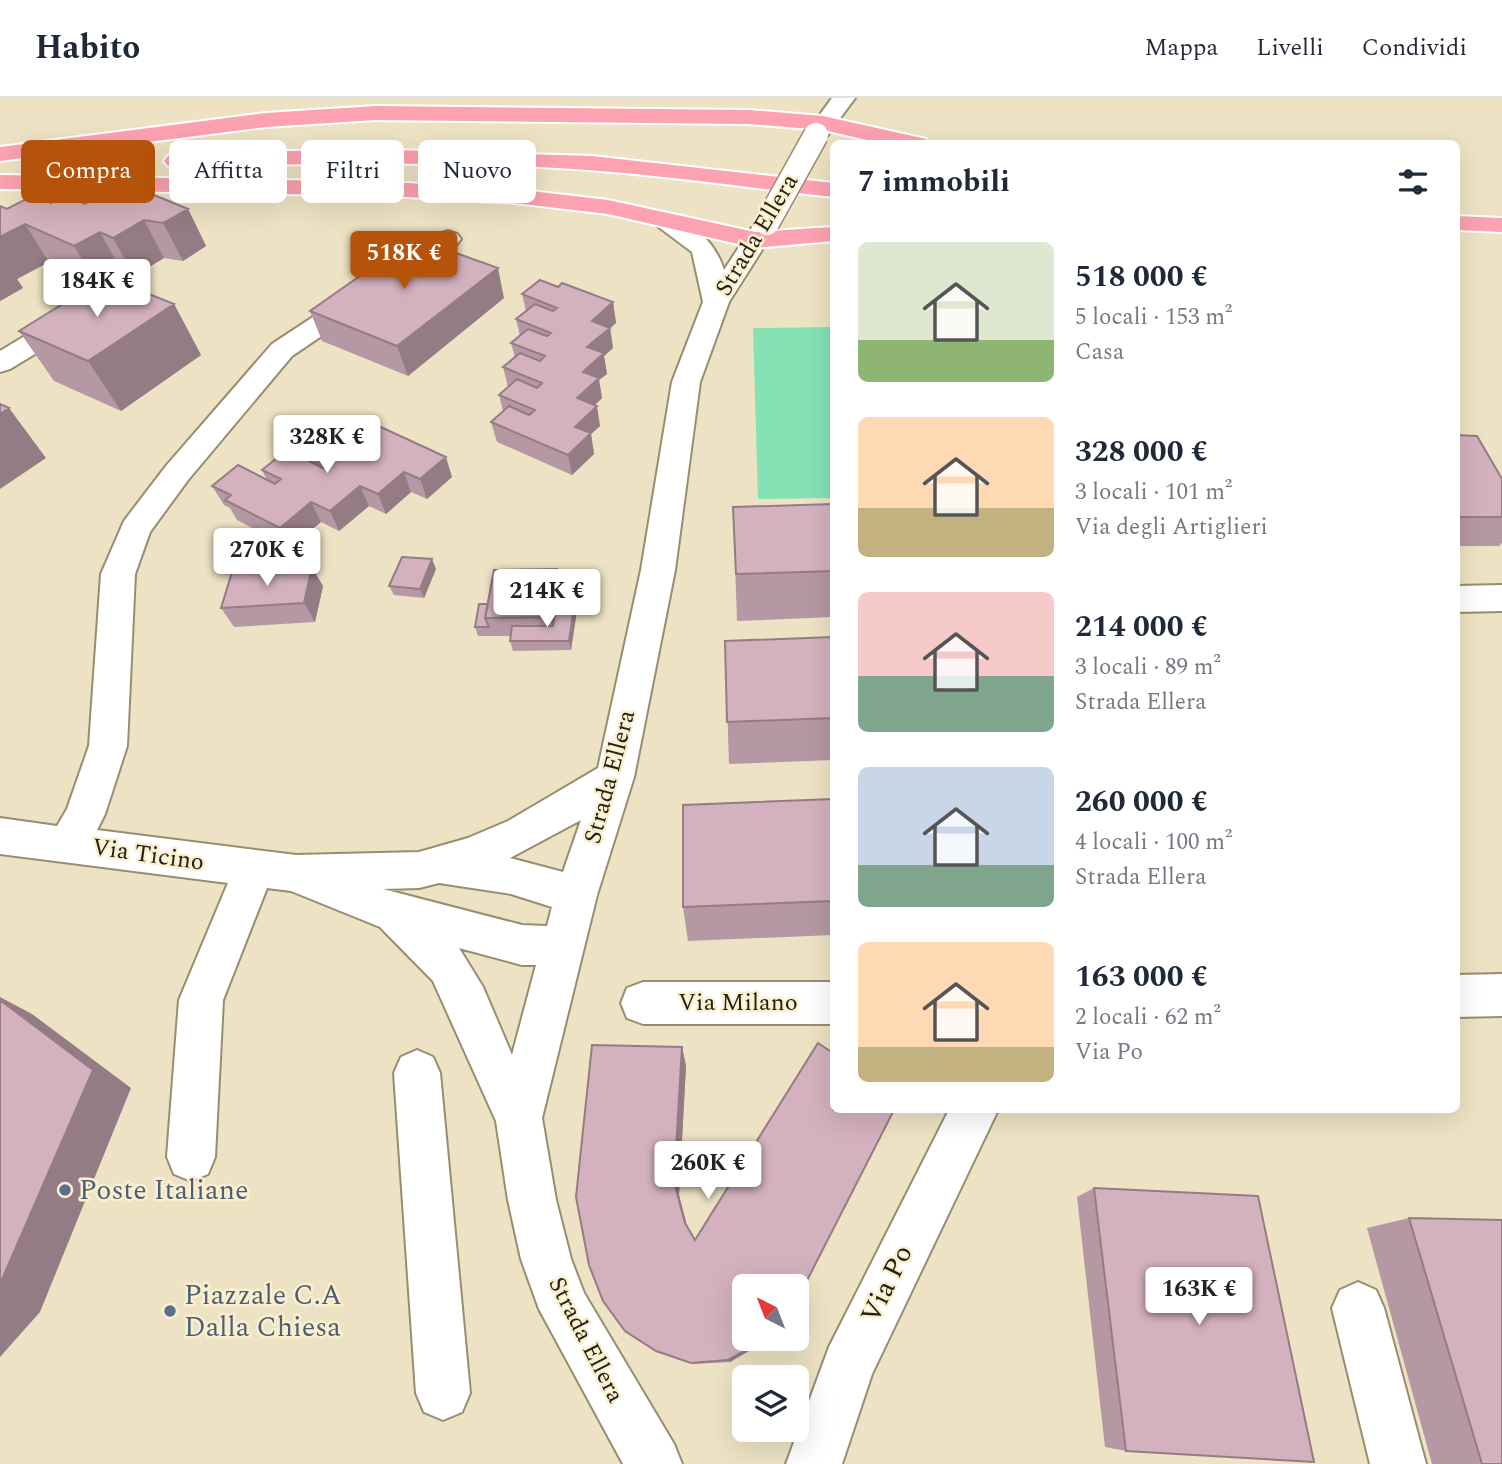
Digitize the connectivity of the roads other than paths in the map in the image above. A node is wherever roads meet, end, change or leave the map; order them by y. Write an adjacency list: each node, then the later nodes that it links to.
1 (844, 98): 2 (street, Strada Ellera)
2 (820, 129): 3 (highway); 4 (highway); 14 (street, Strada Ellera, bridge)
3 (892, 140)
4 (0, 154)
5 (0, 162): 6 (highway)
6 (830, 173)
7 (0, 180): 8 (highway); 11 (highway)
8 (830, 190)
9 (1460, 205): 10 (highway)
10 (1502, 207)
11 (660, 219): 14 (highway); 17 (street)
12 (1460, 223): 13 (highway)
13 (1502, 225)
14 (761, 231): 15 (highway); 17 (street, Strada Ellera)
15 (830, 234)
16 (448, 239): 24 (street)
17 (716, 302): 22 (street, Strada Ellera)
18 (96, 306): 19 (street)
19 (0, 363)
20 (1460, 598): 21 (street)
21 (1502, 598)
22 (615, 777): 25 (street); 27 (street, Strada Ellera)
23 (0, 836): 24 (street, Via Ticino)
24 (68, 844): 26 (street, Via Ticino)
25 (438, 866): 26 (street); 27 (street)
26 (276, 871): 28 (street); 37 (street)
27 (576, 895): 29 (street, Strada Ellera)
28 (394, 912): 29 (street); 36 (street)
29 (564, 946): 36 (street, Strada Ellera)
30 (1502, 995): 31 (street)
31 (1460, 996)
32 (643, 1003): 33 (street, Via Milano)
33 (830, 1003)
34 (417, 1073): 39 (street)
35 (973, 1113): 41 (street, Via Po)
36 (519, 1118): 40 (street, Strada Ellera)
37 (191, 1157)
38 (1358, 1308): 42 (street)
39 (443, 1392)
40 (654, 1464)
41 (814, 1464)
42 (1398, 1464)

